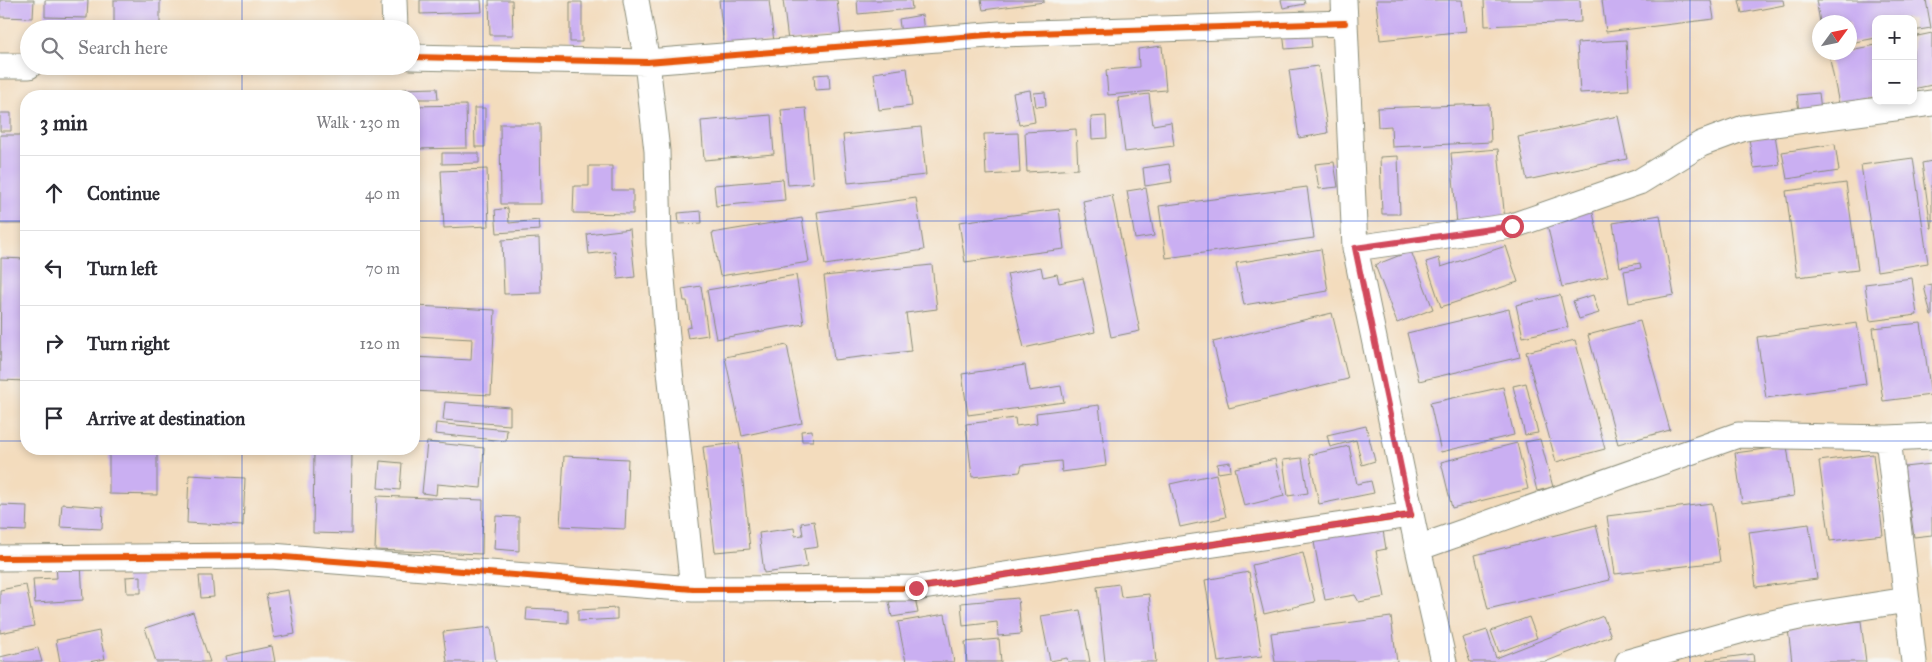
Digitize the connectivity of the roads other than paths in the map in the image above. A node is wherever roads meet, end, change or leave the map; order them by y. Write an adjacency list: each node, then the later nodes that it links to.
1 (394, 0): 4 (street)
2 (636, 0): 6 (street)
3 (1345, 12): 6 (street); 10 (street)
4 (395, 20)
5 (420, 56): 6 (street)
6 (646, 62): 16 (street)
7 (0, 66): 8 (street)
8 (20, 66)
9 (1932, 102): 10 (street)
10 (1355, 248): 13 (street)
11 (1932, 436): 12 (street)
12 (1888, 438): 14 (street); 17 (street)
13 (1411, 515): 14 (street); 16 (street)
14 (1418, 548): 18 (street)
15 (0, 558): 16 (street)
16 (693, 589)
17 (1908, 600): 19 (street); 20 (street)
18 (1444, 662)
19 (1628, 662)
20 (1914, 662)

